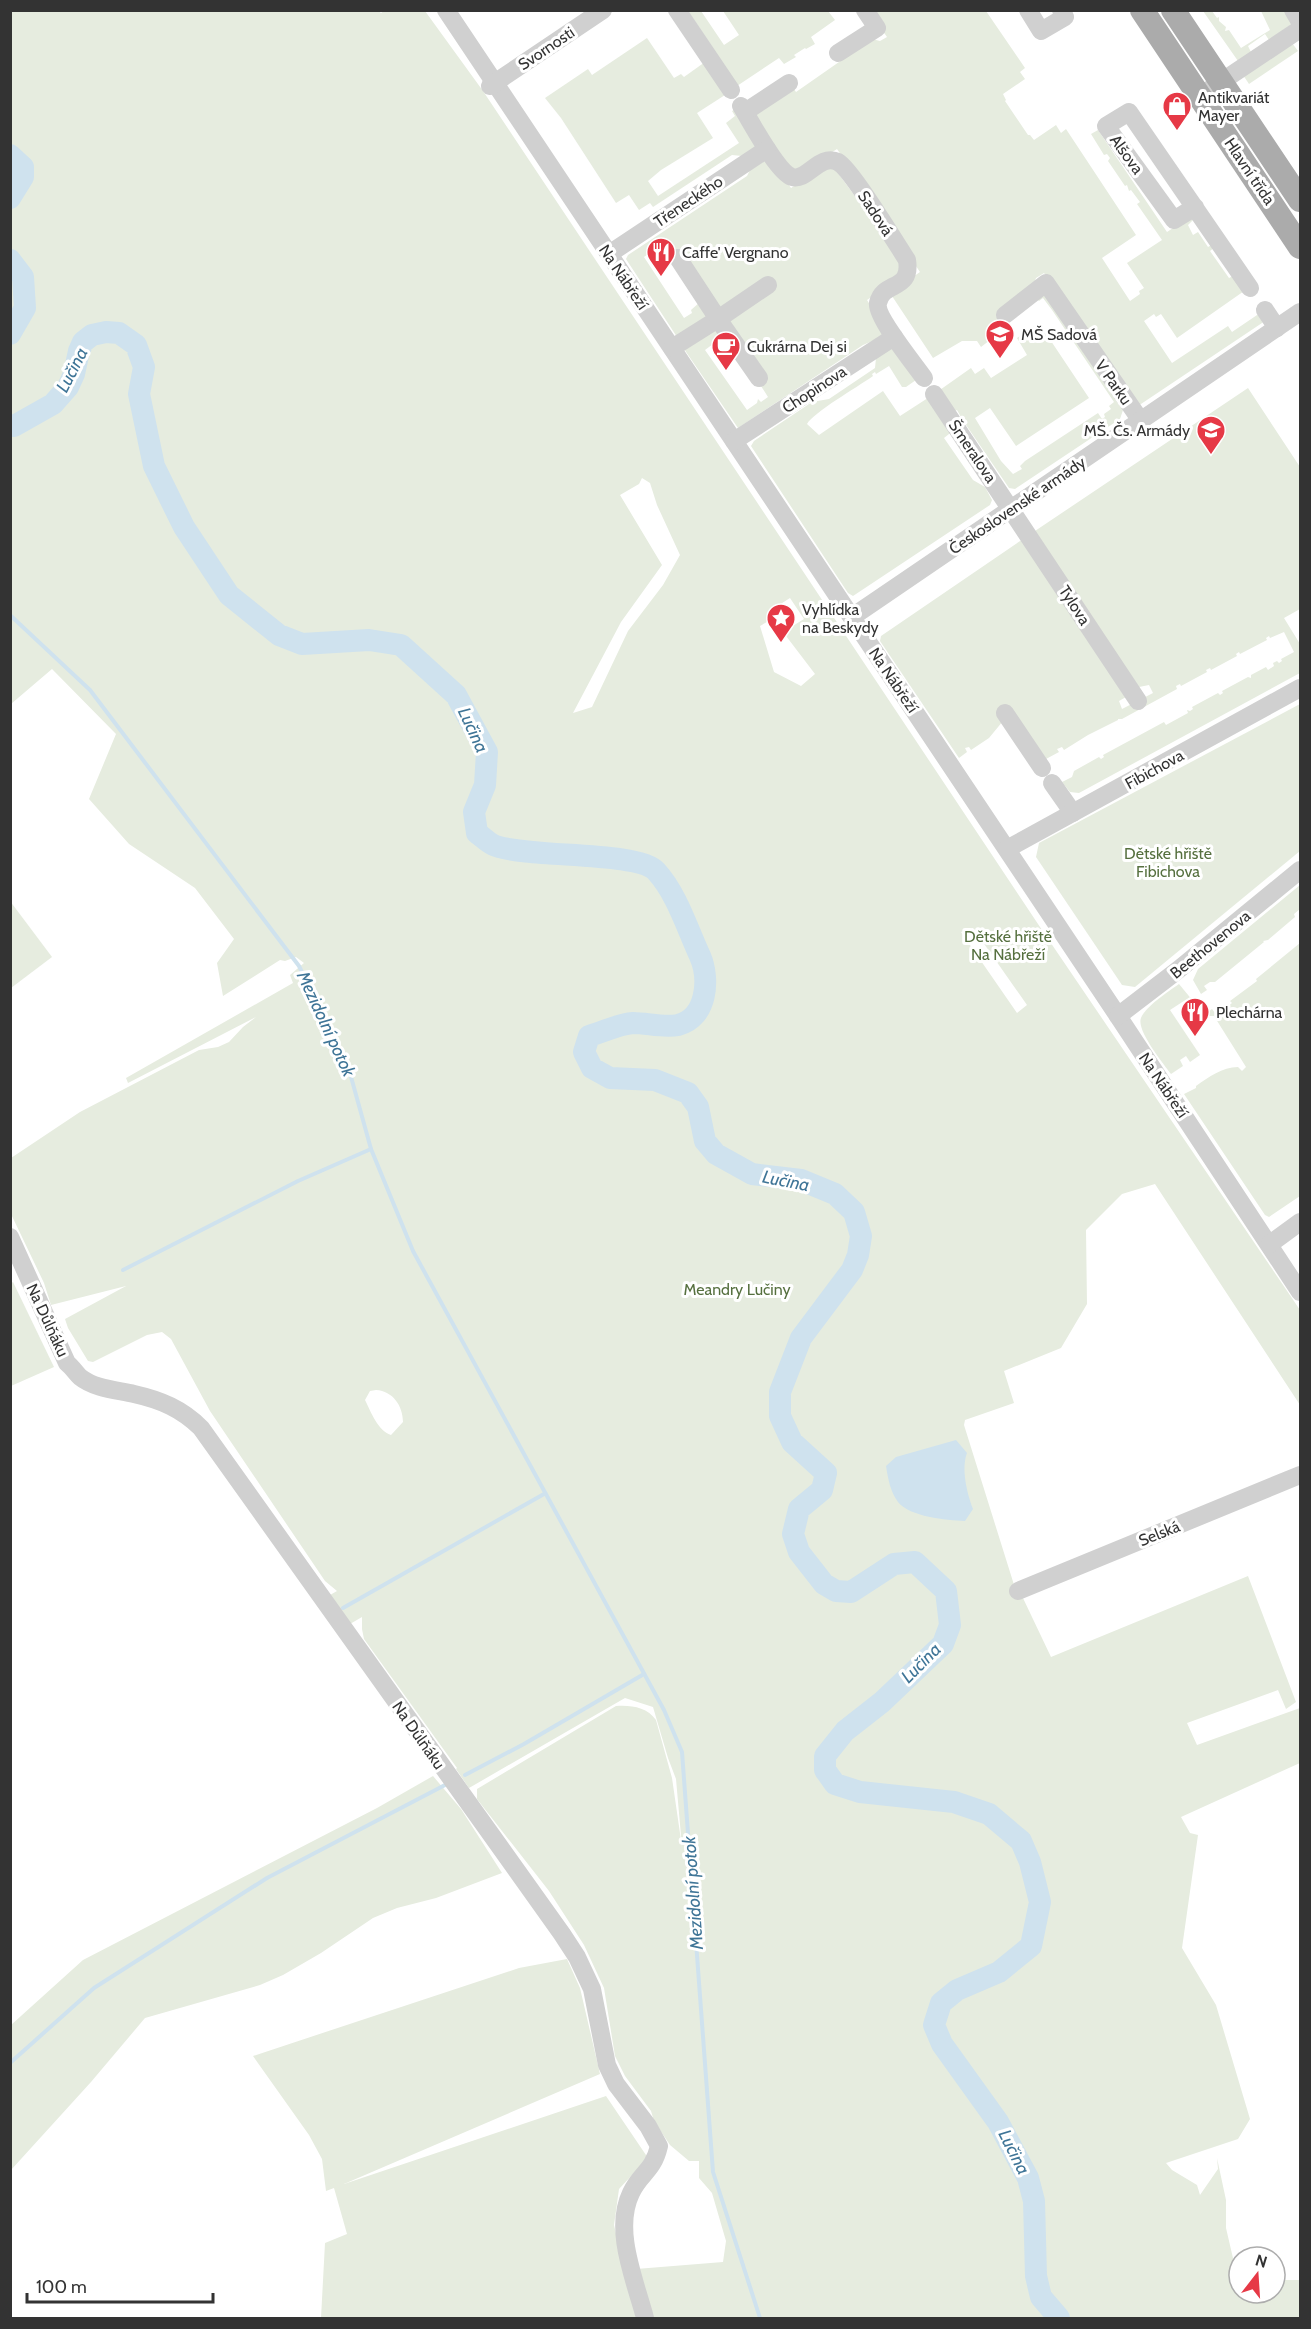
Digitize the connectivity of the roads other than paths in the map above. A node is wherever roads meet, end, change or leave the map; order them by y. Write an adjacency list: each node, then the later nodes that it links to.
1 (446, 10): 15 (street, Na Nábřeží)
2 (603, 10): 15 (street, Svornosti)
3 (677, 10): 16 (street)
4 (865, 10): 12 (street)
5 (1028, 10): 6 (street)
6 (1061, 10)
7 (1142, 10): 17 (main road, Hlavní třída)
8 (1173, 10): 13 (main road)
9 (1293, 10): 10 (street)
10 (1300, 22)
11 (1300, 29): 13 (street)
12 (838, 53)
13 (1221, 81): 17 (street); 19 (main road)
14 (789, 83): 18 (street, Sadová)
15 (492, 84): 22 (street, Na Nábřeží)
16 (731, 90)
17 (1200, 96): 21 (main road, Hlavní třída)
18 (767, 148): 22 (street, Třeneckého); 31 (street, Sadová)
19 (1300, 200)
20 (1194, 207): 20 (street, Alšova); 25 (street, Alšova)
21 (1300, 247)
22 (609, 254): 32 (street, Na Nábřeží)
23 (678, 258): 29 (street)
24 (768, 285): 29 (street)
25 (1250, 288)
26 (1265, 310): 30 (street)
27 (1300, 312): 30 (street, Československé armády)
28 (1005, 315): 35 (street, V Parku)
29 (718, 319): 32 (street); 33 (street)
30 (1277, 328): 35 (street, Československé armády)
31 (894, 337): 34 (street, Sadová); 36 (street, Chopinova)
32 (672, 348): 36 (street, Na Nábřeží)
33 (759, 378)
34 (929, 386): 37 (street, Šmeralova)
35 (1141, 421): 37 (street, Československé armády)
36 (734, 441): 38 (street, Na Nábřeží)
37 (1012, 509): 38 (street, Československé armády); 40 (street, Tylova)
38 (852, 617): 43 (street, Na Nábřeží)
39 (1300, 688): 42 (street, Fibichova)
40 (1138, 701)
41 (1005, 713): 42 (street)
42 (1072, 813): 43 (street, Fibichova)
43 (1007, 849): 45 (street, Na Nábřeží)
44 (1300, 870): 45 (street, Beethovenova)
45 (1118, 1016): 48 (street, Na Nábřeží)
46 (1300, 1222): 48 (street)
47 (10, 1237): 52 (street, Na Důlňáku)
48 (1270, 1244): 49 (street, Na Nábřeží)
49 (1300, 1292)
50 (1300, 1476): 51 (street, Selská)
51 (1018, 1591)
52 (645, 2319)

